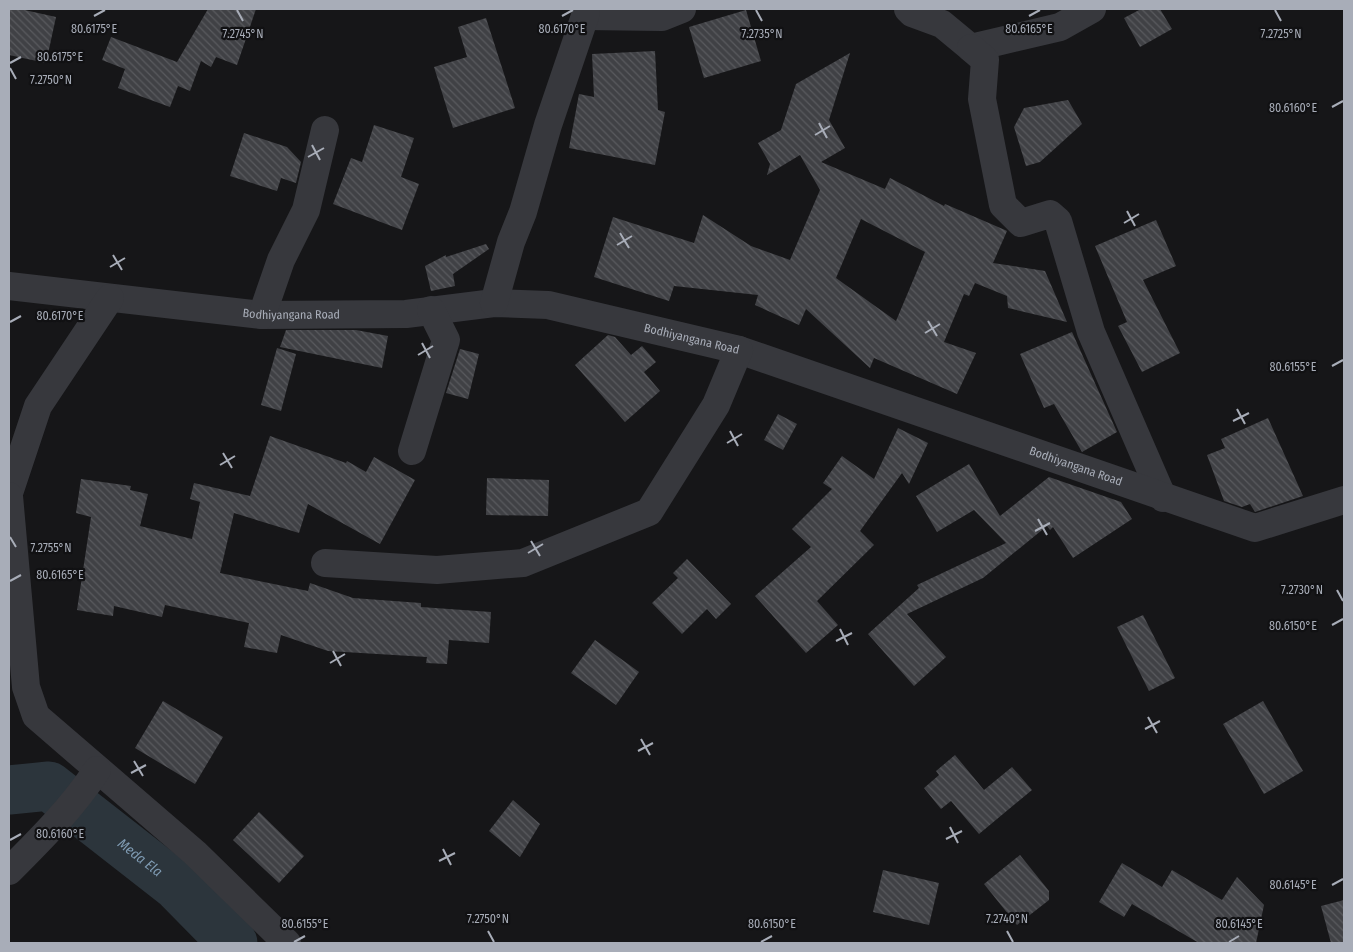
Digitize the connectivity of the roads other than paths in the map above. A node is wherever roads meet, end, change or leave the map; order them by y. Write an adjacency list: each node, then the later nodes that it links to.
1 (682, 9): 4 (street)
2 (908, 9): 6 (street)
3 (1092, 9): 5 (street)
4 (586, 13): 10 (street)
5 (1057, 18): 6 (street)
6 (971, 48): 16 (street)
7 (325, 130): 12 (street)
8 (9, 286): 9 (street, Bodhiyangana Road)
9 (110, 298): 12 (street, Bodhiyangana Road); 15 (street)
10 (494, 303): 11 (street, Bodhiyangana Road); 13 (street, Bodhiyangana Road)
11 (432, 310): 12 (street, Bodhiyangana Road); 14 (street)
12 (262, 315)
13 (739, 350): 16 (street, Bodhiyangana Road); 18 (street)
14 (412, 451)
15 (9, 494): 19 (street)
16 (1163, 498): 17 (street, Bodhiyangana Road)
17 (1344, 500)
18 (325, 563)
19 (92, 777): 20 (street); 21 (street)
20 (9, 871)
21 (287, 943)

